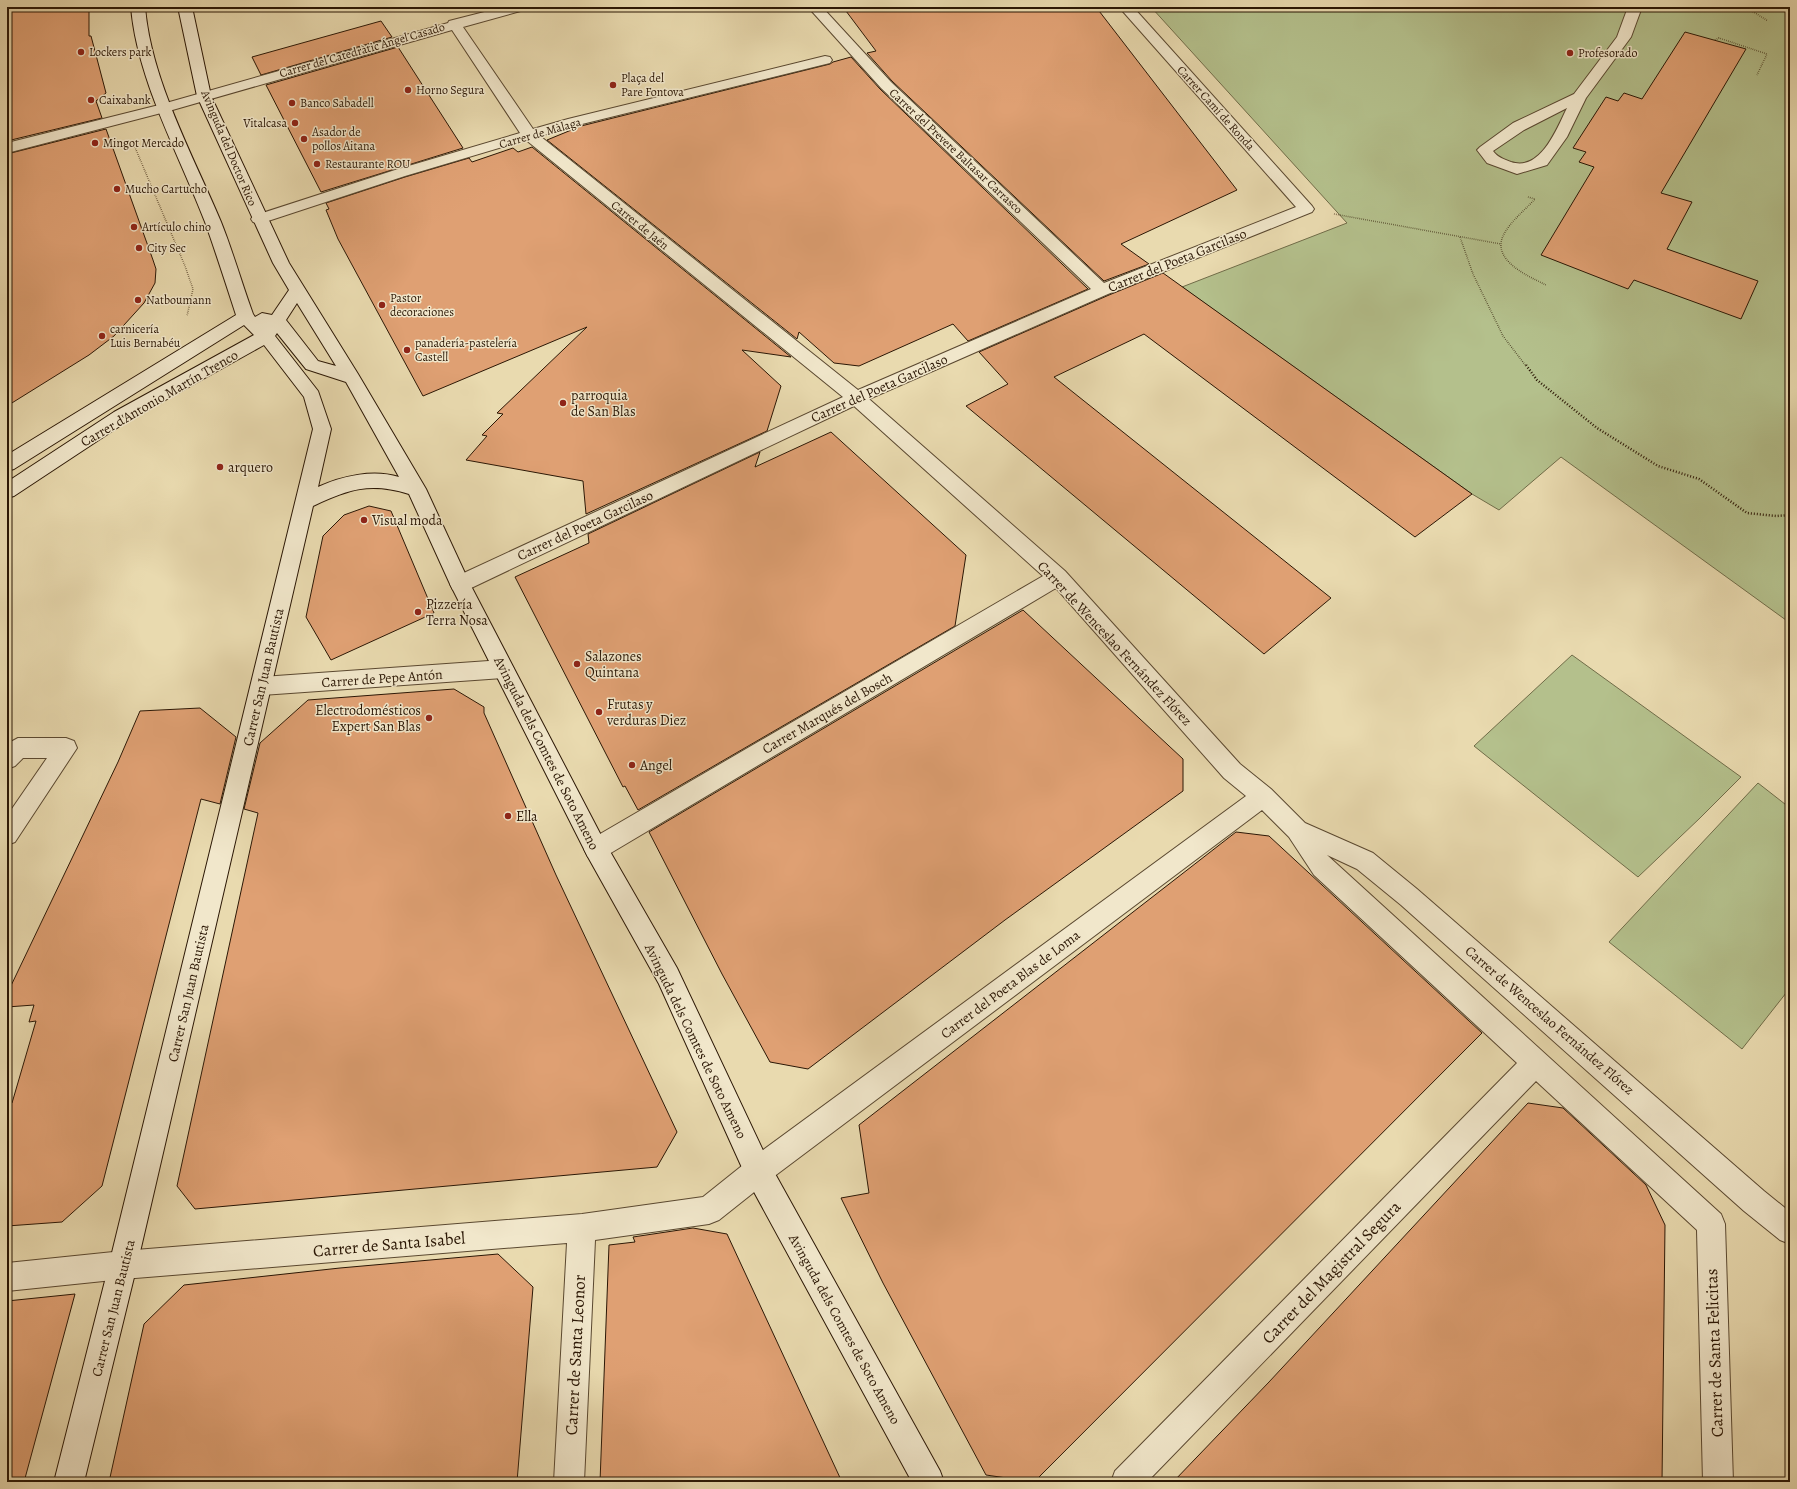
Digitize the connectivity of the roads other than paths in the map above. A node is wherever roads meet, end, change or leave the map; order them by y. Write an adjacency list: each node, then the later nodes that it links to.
1 (138, 7): 11 (street)
2 (185, 7): 9 (street, Avinguda del Doctor Rico)
3 (519, 7): 7 (street, Carrer del Catedràtic Ángel Casado)
4 (815, 7): 16 (street, Carrer del Prevere Baltasar Carrasco)
5 (1126, 7): 14 (street, Carrer Camí de Ronda)
6 (1635, 7): 10 (street)
7 (454, 24): 9 (street, Carrer del Catedràtic Ángel Casado); 12 (street, Carrer de Jaén)
8 (825, 60): 12 (street, Carrer de Màlaga)
9 (204, 96): 11 (street, Carrer del Catedràtic Ángel Casado); 15 (street, Avinguda del Doctor Rico)
10 (1579, 97): 10 (street)
11 (164, 108): 13 (street, Carrer del Catedràtic Ángel Casado); 18 (street)
12 (530, 136): 15 (street, Carrer de Màlaga); 22 (street, Carrer de Jaén)
13 (7, 148)
14 (1306, 208): 16 (street, Carrer del Poeta Garcilaso)
15 (259, 219): 17 (street, Avinguda dels Comtes de Soto Ameno)
16 (1102, 290): 22 (street, Carrer del Poeta Garcilaso)
17 (297, 291): 19 (street, Carrer d'Antonio Martín Trenco); 21 (street, Avinguda dels Comtes de Soto Ameno)
18 (245, 316): 19 (street); 20 (street); 23 (street, Carrer d'Antonio Martín Trenco)
19 (277, 321): 20 (street, Carrer d'Antonio Martín Trenco); 21 (street)
20 (266, 336): 25 (street, Carrer d'Antonio Martín Trenco); 26 (street)
21 (352, 378): 24 (street, Avinguda dels Comtes de Soto Ameno)
22 (856, 398): 27 (street, Carrer de Wenceslao Fernández Flórez); 28 (street, Carrer del Poeta Garcilaso)
23 (7, 464)
24 (416, 489): 26 (street); 28 (street, Avinguda dels Comtes de Soto Ameno)
25 (7, 491)
26 (304, 502): 30 (street, Carrer San Juan Bautista)
27 (1058, 577): 32 (street, Carrer de Wenceslao Fernández Flórez); 35 (street, Carrer Marqués del Bosch)
28 (460, 584): 29 (street, Avinguda dels Comtes de Soto Ameno)
29 (503, 669): 30 (street, Carrer de Pepe Antón); 35 (street, Avinguda dels Comtes de Soto Ameno)
30 (262, 686): 41 (street, Carrer San Juan Bautista)
31 (7, 759): 34 (street)
32 (1263, 796): 33 (street, Carrer de Wenceslao Fernández Flórez); 37 (street, Carrer del Poeta Blas de Loma)
33 (1297, 830): 36 (street, Carrer de Wenceslao Fernández Flórez); 40 (street, Carrer de Wenceslao Fernández Flórez)
34 (7, 835)
35 (596, 849): 37 (street, Avinguda dels Comtes de Soto Ameno)
36 (1536, 1063): 38 (street, Carrer de Wenceslao Fernández Flórez); 46 (street, Carrer del Magistral Segura)
37 (758, 1171): 39 (street, Carrer de Santa Isabel); 45 (street, Avinguda dels Comtes de Soto Ameno)
38 (1710, 1224): 47 (street, Carrer de Santa Felicitas)
39 (582, 1228): 41 (street, Carrer de Santa Isabel); 44 (street, Carrer de Santa Leonor)
40 (1790, 1230)
41 (123, 1265): 42 (street, Carrer de Santa Isabel); 43 (street, Carrer San Juan Bautista)
42 (7, 1277)
43 (69, 1482)
44 (569, 1482)
45 (929, 1482)
46 (1126, 1482)
47 (1718, 1482)

